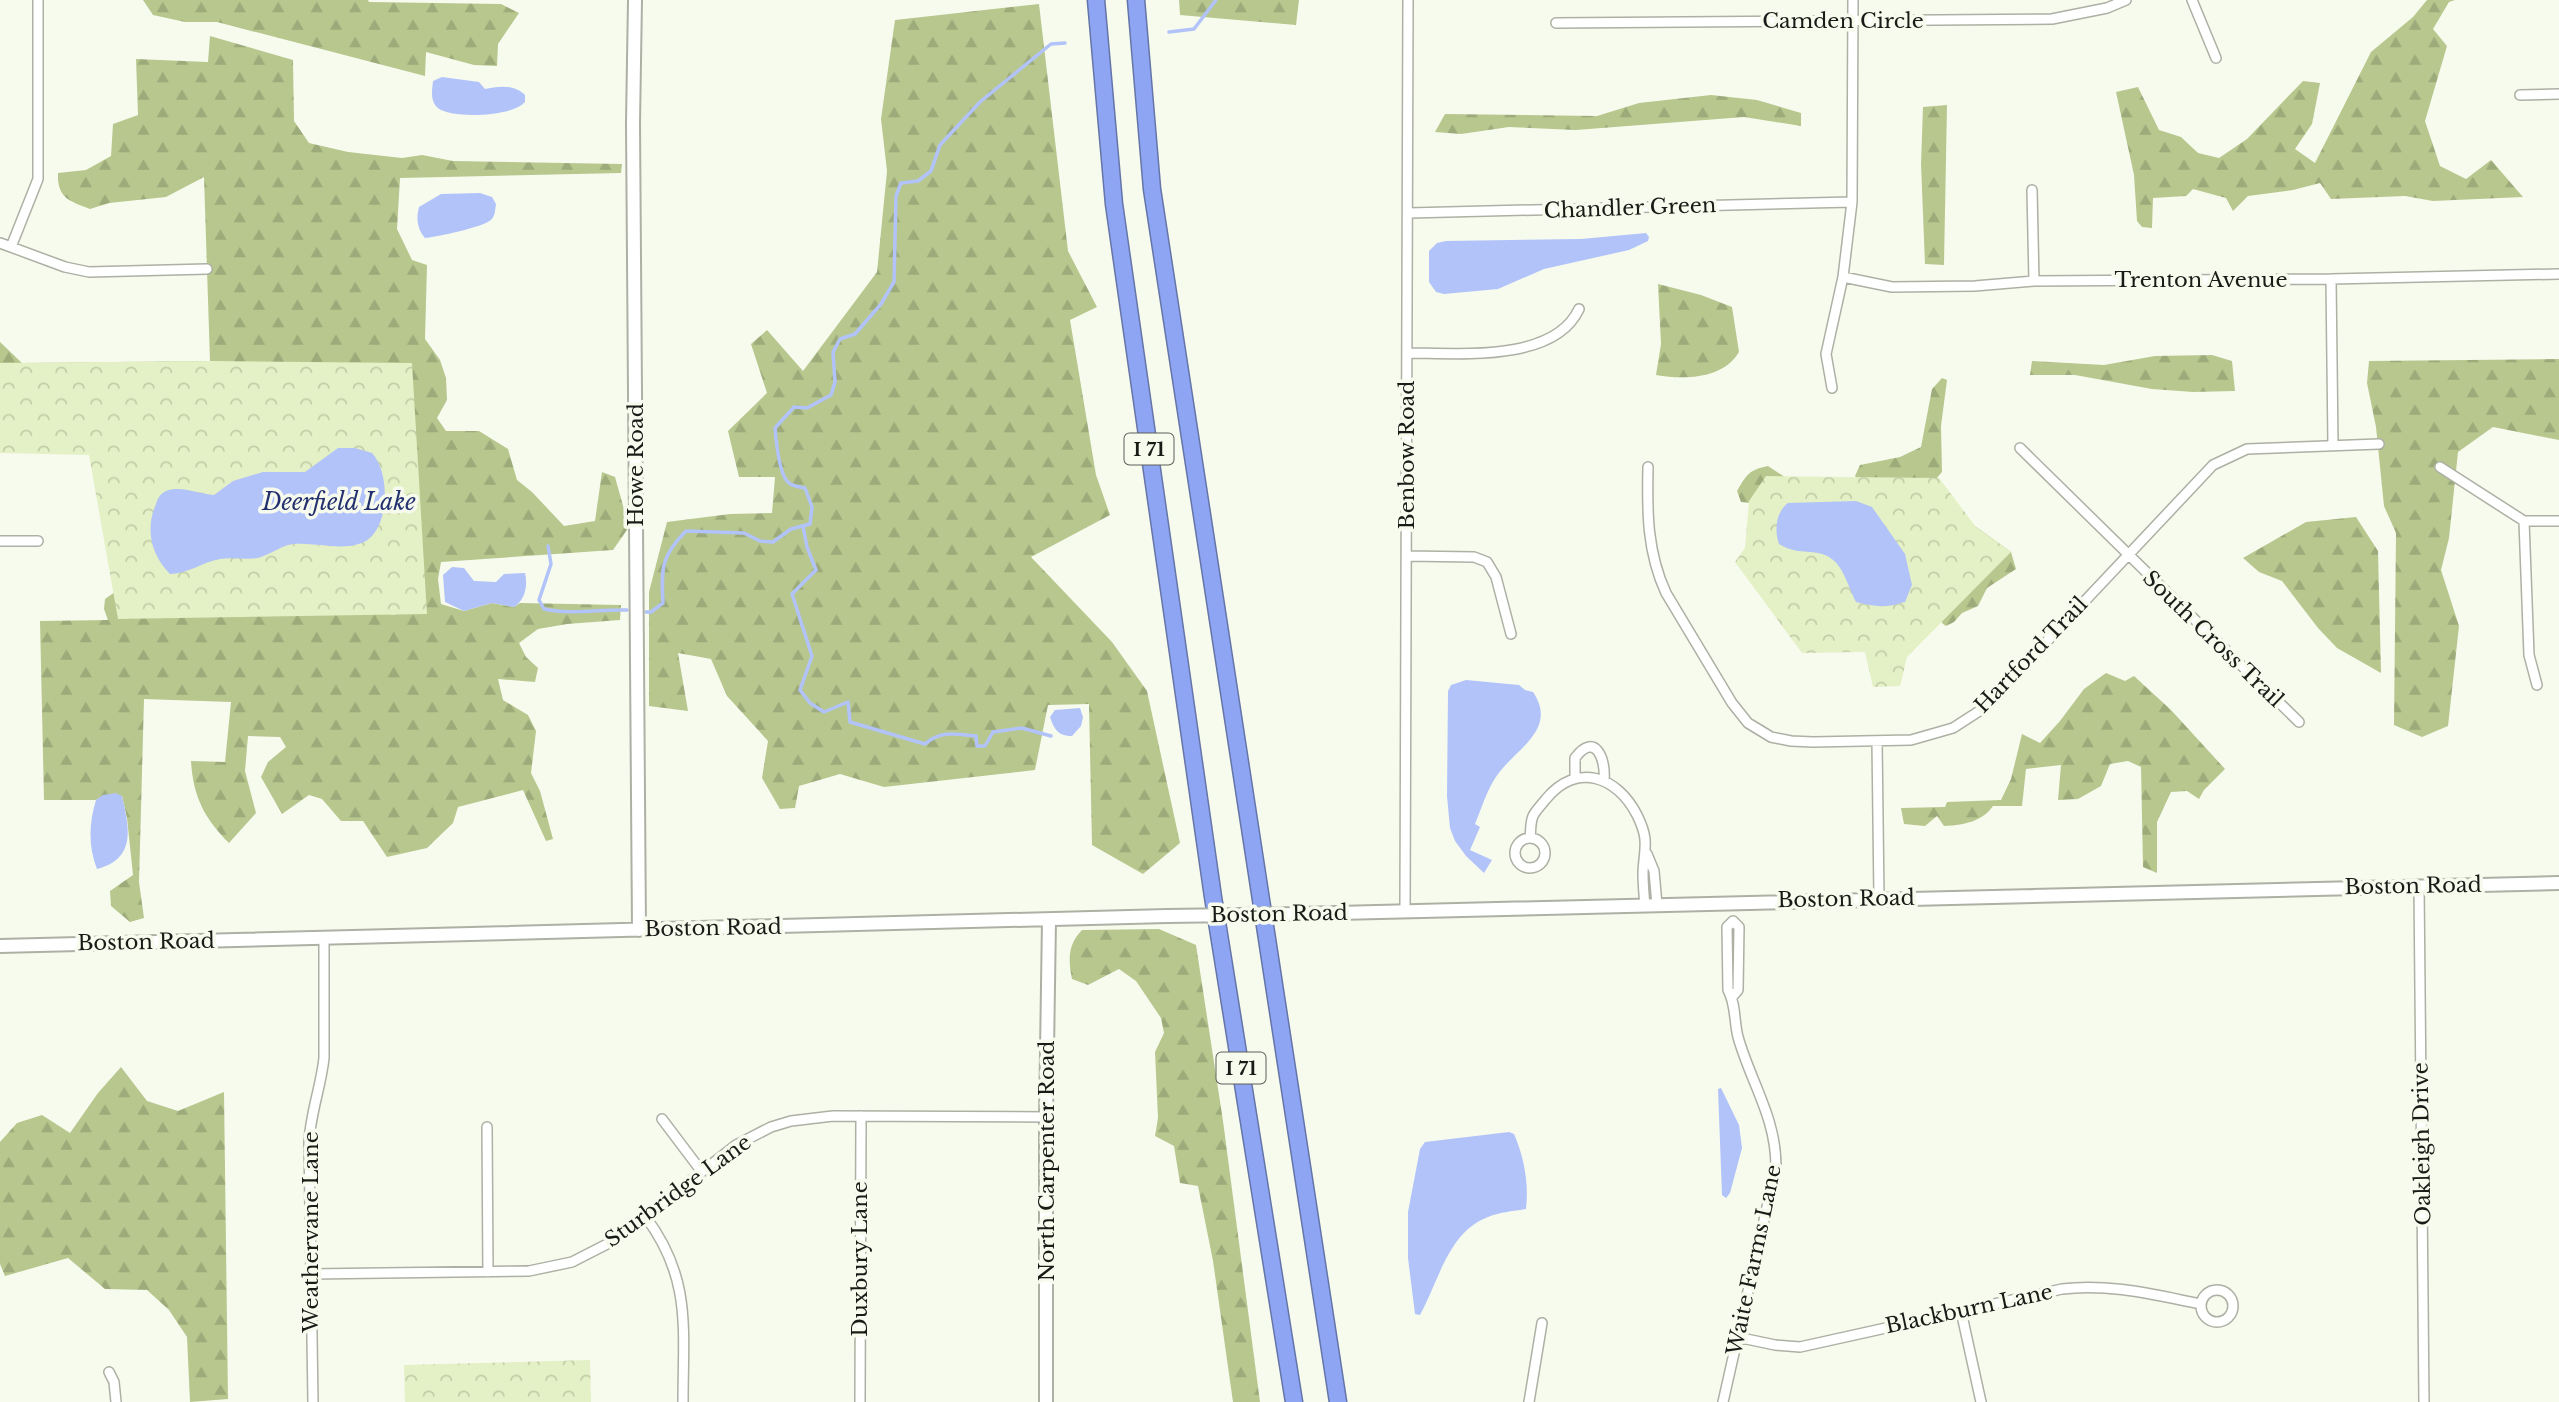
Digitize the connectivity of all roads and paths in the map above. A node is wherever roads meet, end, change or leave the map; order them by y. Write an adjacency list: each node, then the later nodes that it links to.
1 (38, 0): 18 (street)
2 (635, 0): 52 (street, Howe Road)
3 (1096, 0): 73 (highway, I 71)
4 (1136, 0): 74 (highway, I 71)
5 (1408, 0): 16 (street, Benbow Road)
6 (1853, 0): 9 (street)
7 (2126, 0): 9 (street, Camden Circle)
8 (2192, 0): 11 (street)
9 (1853, 20): 10 (street, Camden Circle); 15 (street)
10 (1556, 23)
11 (2216, 58)
12 (2559, 94): 13 (street)
13 (2520, 95)
14 (2032, 190): 23 (street)
15 (1852, 202): 16 (street, Chandler Green); 21 (street)
16 (1409, 213): 25 (street, Benbow Road)
17 (0, 243): 18 (street)
18 (11, 247): 19 (street)
19 (207, 269)
20 (2559, 274): 22 (street, Trenton Avenue)
21 (1843, 277): 23 (street, Trenton Avenue); 26 (street)
22 (2331, 279): 23 (street, Trenton Avenue); 28 (street)
23 (2034, 281)
24 (1579, 309): 25 (street)
25 (1407, 353): 37 (street, Benbow Road)
26 (1832, 388)
27 (2379, 444): 28 (street, Hartford Trail)
28 (2333, 445): 36 (street, Hartford Trail)
29 (2020, 448): 36 (street, South Cross Trail)
30 (1647, 467): 41 (street, Hartford Trail)
31 (2440, 467): 33 (street)
32 (2559, 521): 33 (street)
33 (2524, 522): 39 (street)
34 (0, 541): 35 (street)
35 (38, 541)
36 (2127, 555): 40 (street, South Cross Trail); 41 (street, Hartford Trail)
37 (1407, 556): 38 (street); 50 (street, Benbow Road)
38 (1511, 634)
39 (2537, 685)
40 (2300, 722)
41 (1877, 741): 47 (street)
42 (1575, 778): 43 (street); 43 (street); 44 (street)
43 (1604, 780): 49 (street)
44 (1530, 838)
45 (2559, 883): 46 (street, Boston Road)
46 (2419, 886): 47 (street, Boston Road); 78 (street, Oakleigh Drive)
47 (1879, 898): 48 (street, Boston Road)
48 (1732, 902): 49 (street, Boston Road); 66 (street, Waite Farms Lane)
49 (1651, 906): 50 (street, Boston Road)
50 (1405, 911): 51 (street, Boston Road, bridge)
51 (1049, 920): 52 (street, Boston Road); 56 (street, North Carpenter Road)
52 (639, 930): 53 (street, Boston Road)
53 (324, 938): 54 (street, Boston Road); 62 (street, Weathervane Lane)
54 (0, 946)
55 (861, 1116): 56 (street, Sturbridge Lane); 59 (street, Sturbridge Lane); 71 (street, Duxbury Lane)
56 (1045, 1117): 72 (street, North Carpenter Road)
57 (662, 1119): 59 (street)
58 (487, 1127): 61 (street)
59 (702, 1172): 60 (street, Sturbridge Lane)
60 (645, 1216): 61 (street, Sturbridge Lane); 70 (street)
61 (488, 1272): 62 (street, Sturbridge Lane)
62 (311, 1274): 69 (street, Weathervane Lane)
63 (2201, 1304): 64 (street, Blackburn Lane)
64 (1961, 1311): 66 (street, Blackburn Lane); 77 (street)
65 (1542, 1322): 75 (street)
66 (1737, 1337): 76 (street, Waite Farms Lane)
67 (109, 1371): 68 (street)
68 (116, 1402)
69 (313, 1402)
70 (683, 1402)
71 (860, 1402)
72 (1046, 1402)
73 (1294, 1402)
74 (1338, 1402)
75 (1529, 1402)
76 (1723, 1402)
77 (1981, 1402)
78 (2424, 1402)

